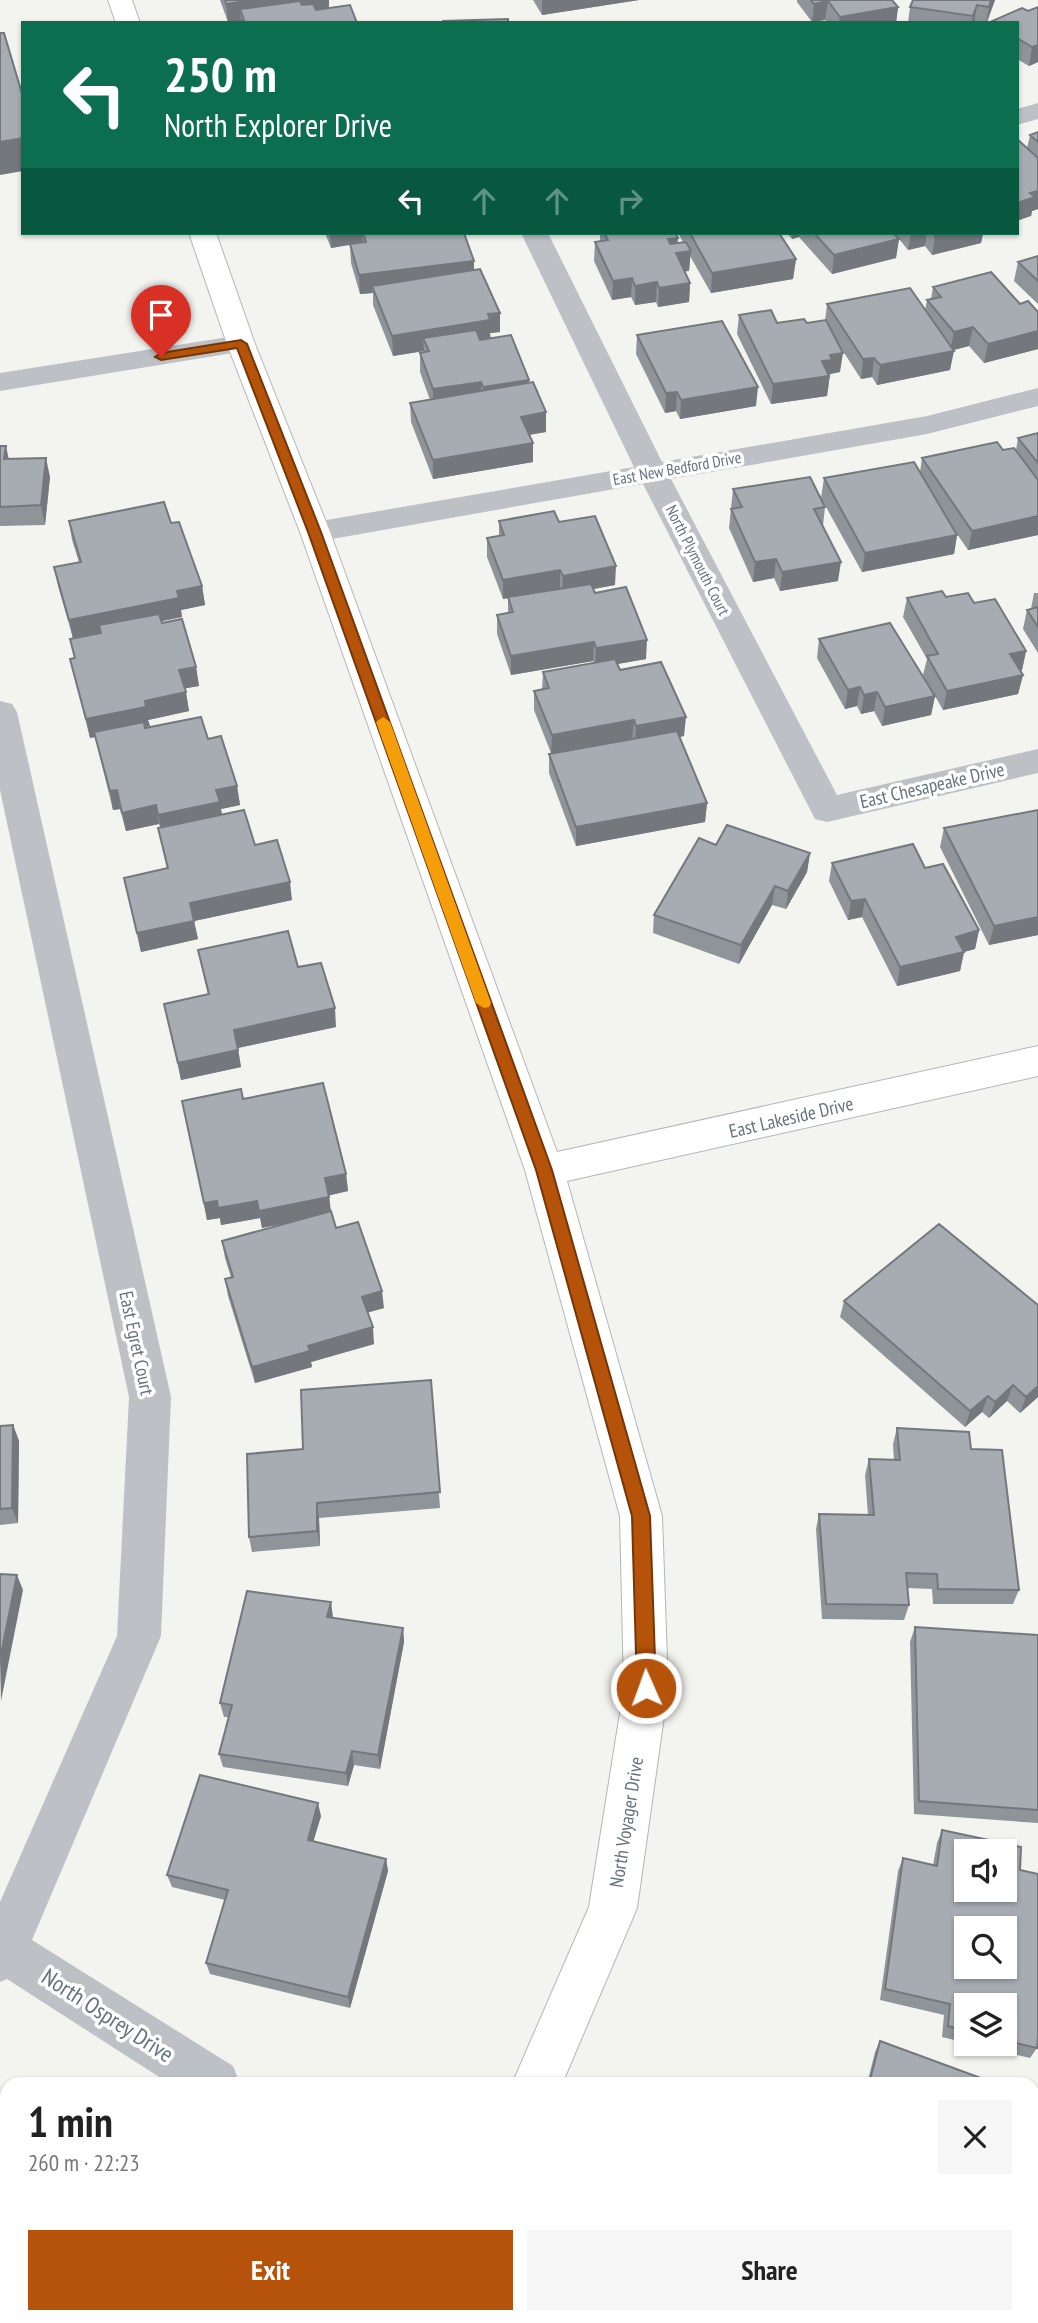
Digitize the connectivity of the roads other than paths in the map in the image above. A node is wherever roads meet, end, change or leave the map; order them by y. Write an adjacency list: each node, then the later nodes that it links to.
1 (120, 0): 2 (street)
2 (127, 21)
3 (1038, 111): 4 (street)
4 (1019, 116)
5 (203, 235): 7 (street, North Voyager Drive)
6 (535, 235): 10 (street, North Plymouth Court)
7 (241, 344): 8 (street); 11 (street, North Voyager Drive)
8 (0, 383)
9 (1038, 397): 10 (street, East New Bedford Drive)
10 (652, 472): 11 (street, East New Bedford Drive); 14 (street, North Plymouth Court)
11 (315, 532): 16 (street, North Voyager Drive)
12 (0, 712): 17 (street, East Egret Court)
13 (1038, 761): 14 (street, East Chesapeake Drive)
14 (827, 810)
15 (1038, 1061): 16 (street, East Lakeside Drive)
16 (544, 1170): 19 (street, North Voyager Drive)
17 (2, 1951): 18 (street, North Osprey Drive)
18 (204, 2077)
19 (540, 2077)

